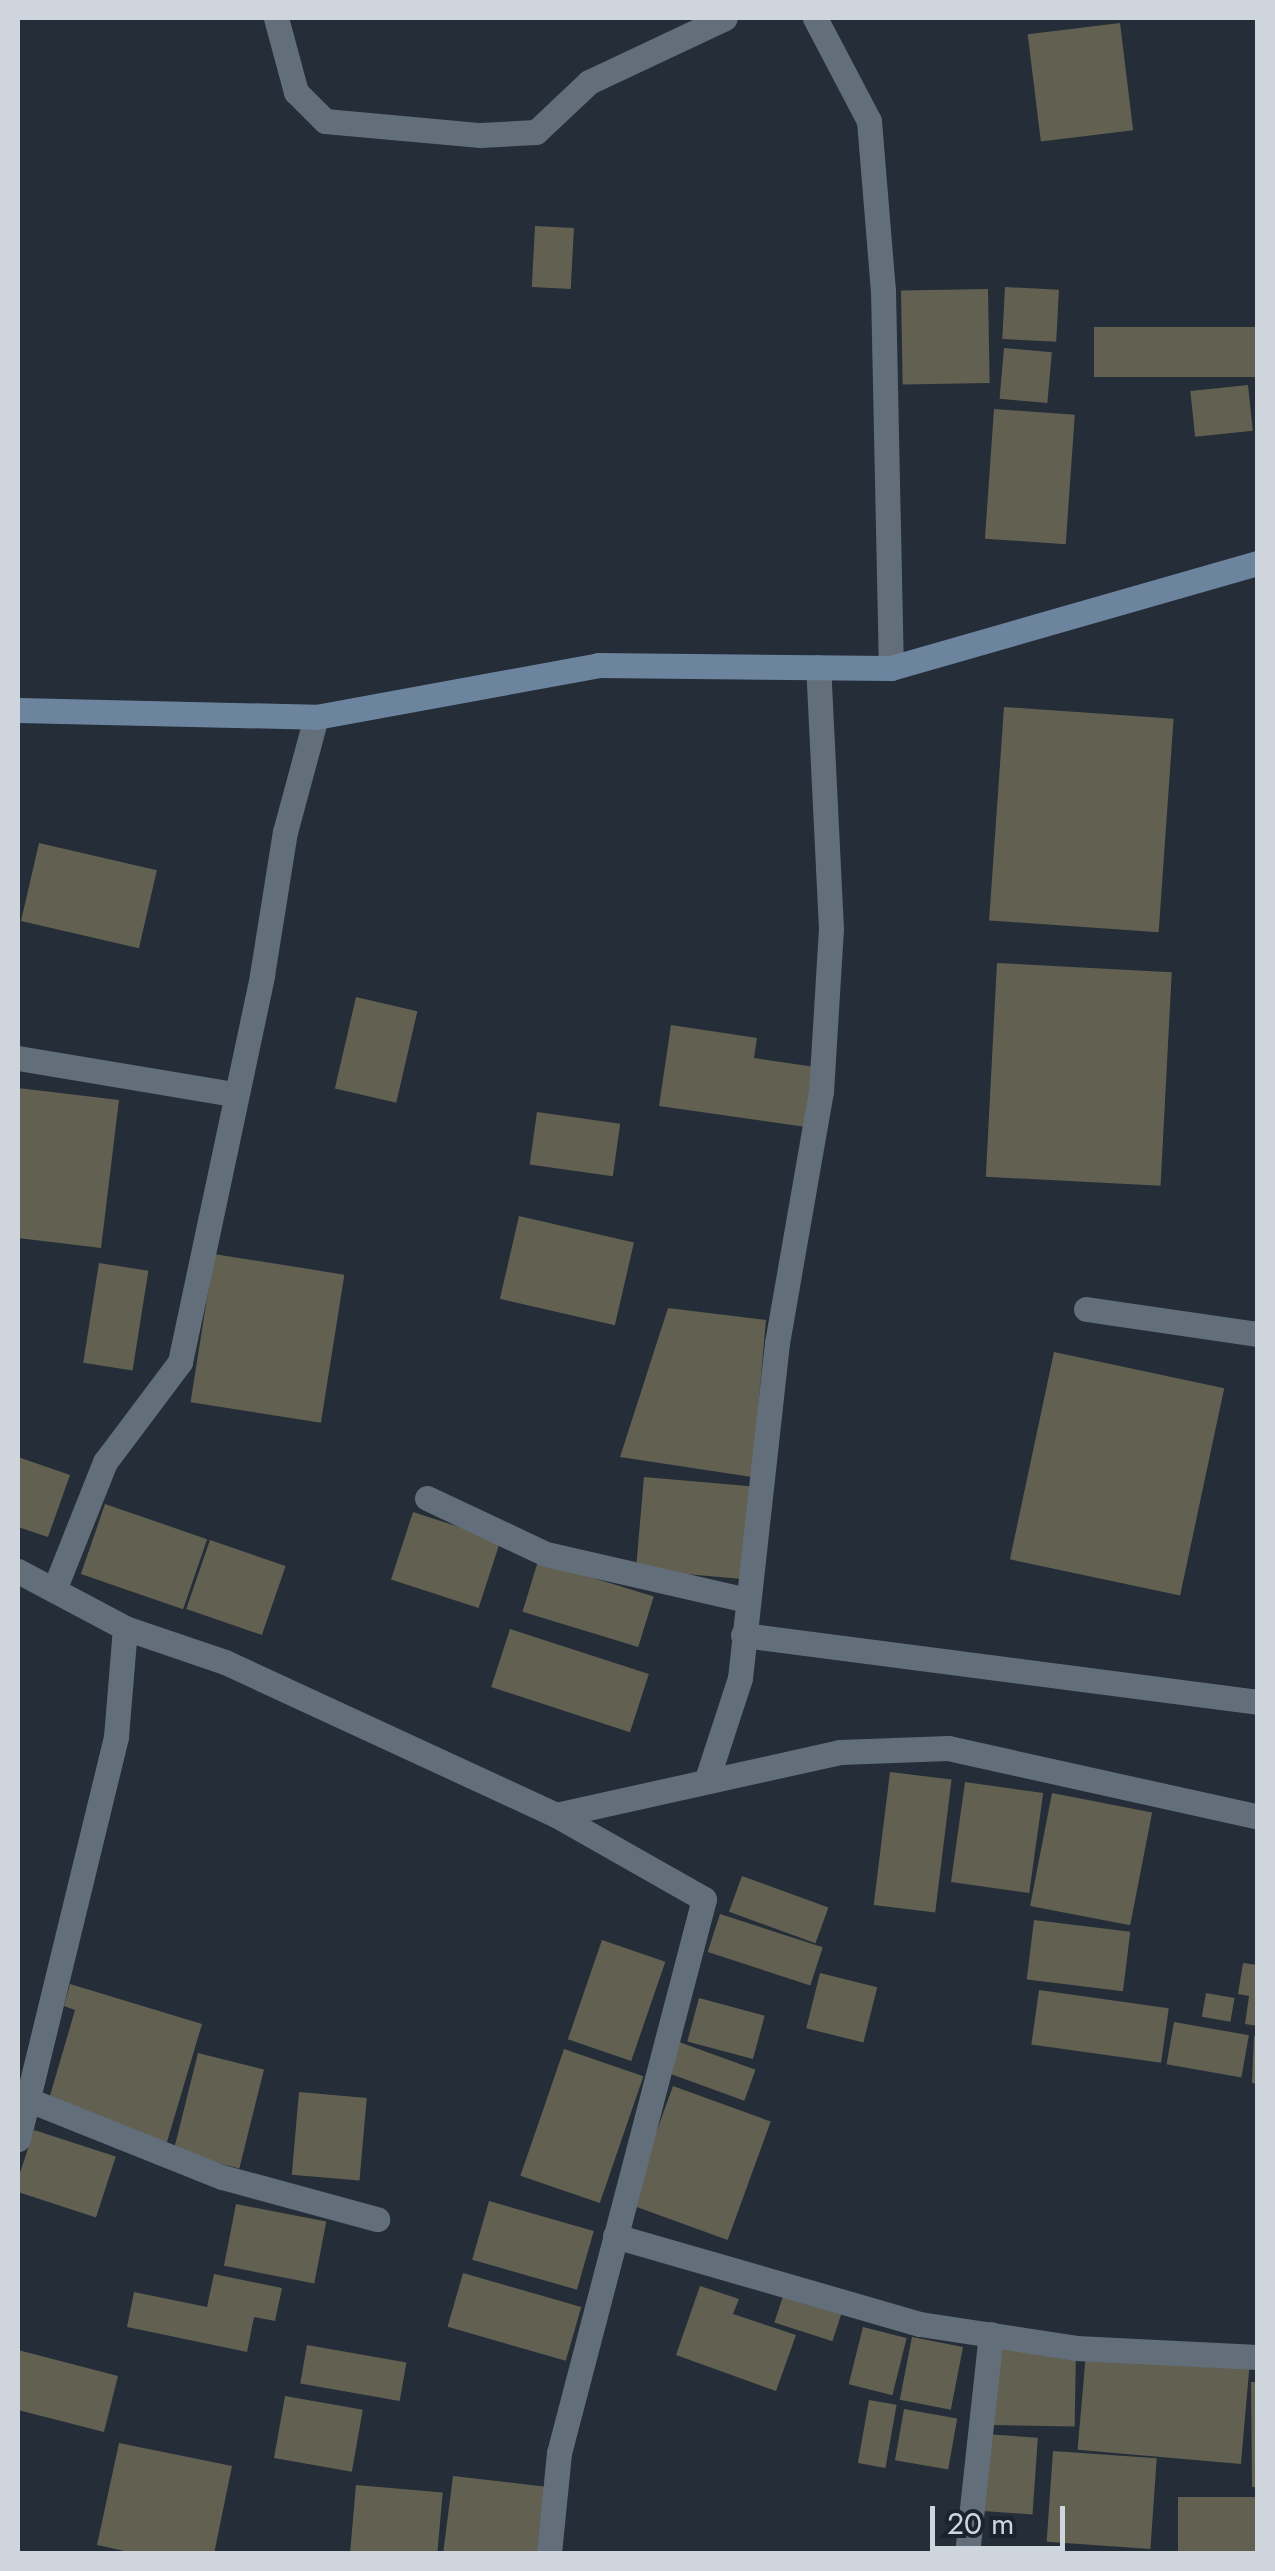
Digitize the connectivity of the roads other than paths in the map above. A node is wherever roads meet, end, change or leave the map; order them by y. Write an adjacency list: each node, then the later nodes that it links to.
1 (276, 18): 2 (street)
2 (725, 18)
3 (815, 18): 6 (street)
4 (1258, 563): 6 (street)
5 (818, 667): 6 (street); 8 (street); 16 (street)
6 (891, 668)
7 (18, 710): 8 (street)
8 (316, 716): 10 (street)
9 (18, 1058): 10 (street)
10 (234, 1094): 15 (street)
11 (1086, 1310): 12 (street)
12 (1258, 1334)
13 (427, 1498): 16 (street)
14 (18, 1571): 15 (street)
15 (54, 1590): 17 (street)
16 (747, 1600): 18 (street)
17 (125, 1628): 21 (street); 23 (street)
18 (744, 1635): 19 (street); 20 (street)
19 (1258, 1702)
20 (708, 1776): 21 (street); 22 (street)
21 (556, 1815): 26 (street)
22 (1258, 1817)
23 (28, 2100): 24 (street); 25 (street)
24 (18, 2139)
25 (378, 2220)
26 (615, 2236): 27 (street); 29 (street)
27 (991, 2334): 28 (street); 30 (street)
28 (1258, 2357)
29 (549, 2554)
30 (967, 2554)

